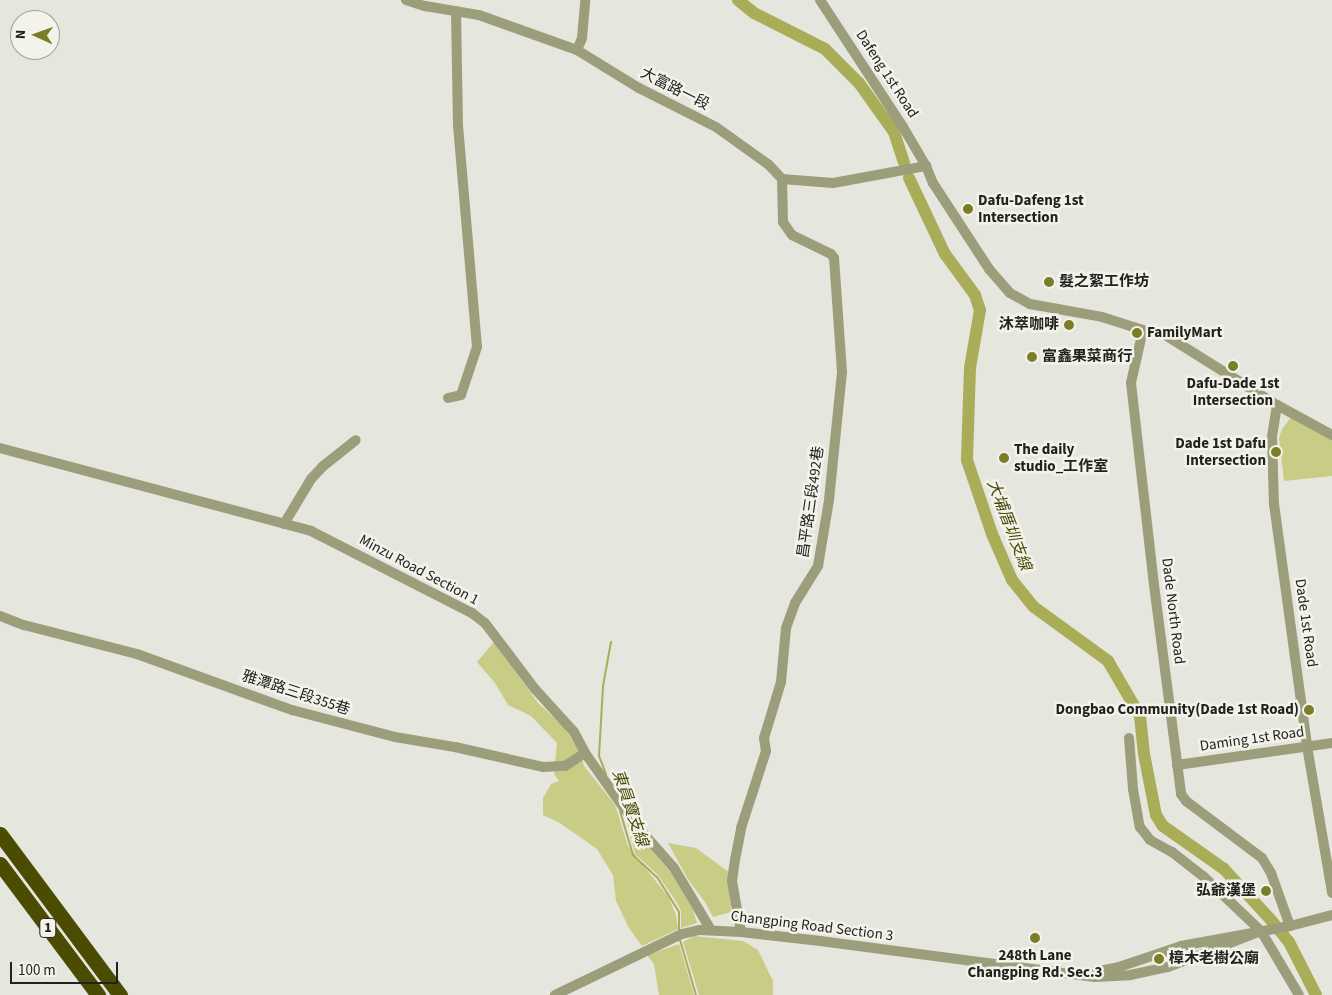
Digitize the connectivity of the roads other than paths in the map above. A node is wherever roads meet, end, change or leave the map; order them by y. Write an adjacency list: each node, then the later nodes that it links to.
1 (406, 0): 4 (street, 大富路一段)
2 (584, 0): 5 (street)
3 (820, 0): 6 (street, Dafeng 1st Road)
4 (456, 11): 5 (street, 大富路一段); 9 (street)
5 (578, 50): 7 (street, 大富路一段)
6 (926, 166): 7 (street); 8 (street, Dafeng 1st Road)
7 (782, 179): 28 (street, 昌平路三段492巷)
8 (1143, 330): 10 (street, Dafeng 1st Road); 20 (street, Dade North Road)
9 (448, 398)
10 (1277, 405): 11 (street, Dafeng 1st Road); 18 (street, Dade 1st Road)
11 (1332, 435)
12 (356, 440): 14 (street)
13 (0, 448): 14 (street, Minzu Road Section 1)
14 (284, 524): 19 (street, Minzu Road Section 1)
15 (0, 616): 19 (street, 雅潭路三段355巷)
16 (1129, 738): 27 (street)
17 (1332, 743): 18 (street, Daming 1st Road)
18 (1307, 746): 20 (street, Daming 1st Road); 23 (street, Dade 1st Road)
19 (585, 753): 26 (street, Minzu Road Section 1)
20 (1177, 765): 25 (street, Dade North Road)
21 (0, 834): 31 (highway, 1)
22 (0, 864): 30 (highway, 1)
23 (1332, 892)
24 (1332, 915): 25 (street, Changping Road Section 3)
25 (1290, 926): 27 (street, Changping Road Section 3)
26 (711, 930): 28 (street, Changping Road Section 3); 32 (street, Changping Road Section 3)
27 (1261, 931): 29 (street, Changping Road Section 3); 29 (street, Changping Road Section 3); 33 (street)
28 (741, 932): 29 (street, Changping Road Section 3)
29 (1078, 973)
30 (98, 995)
31 (120, 995)
32 (555, 995)
33 (1299, 995)

